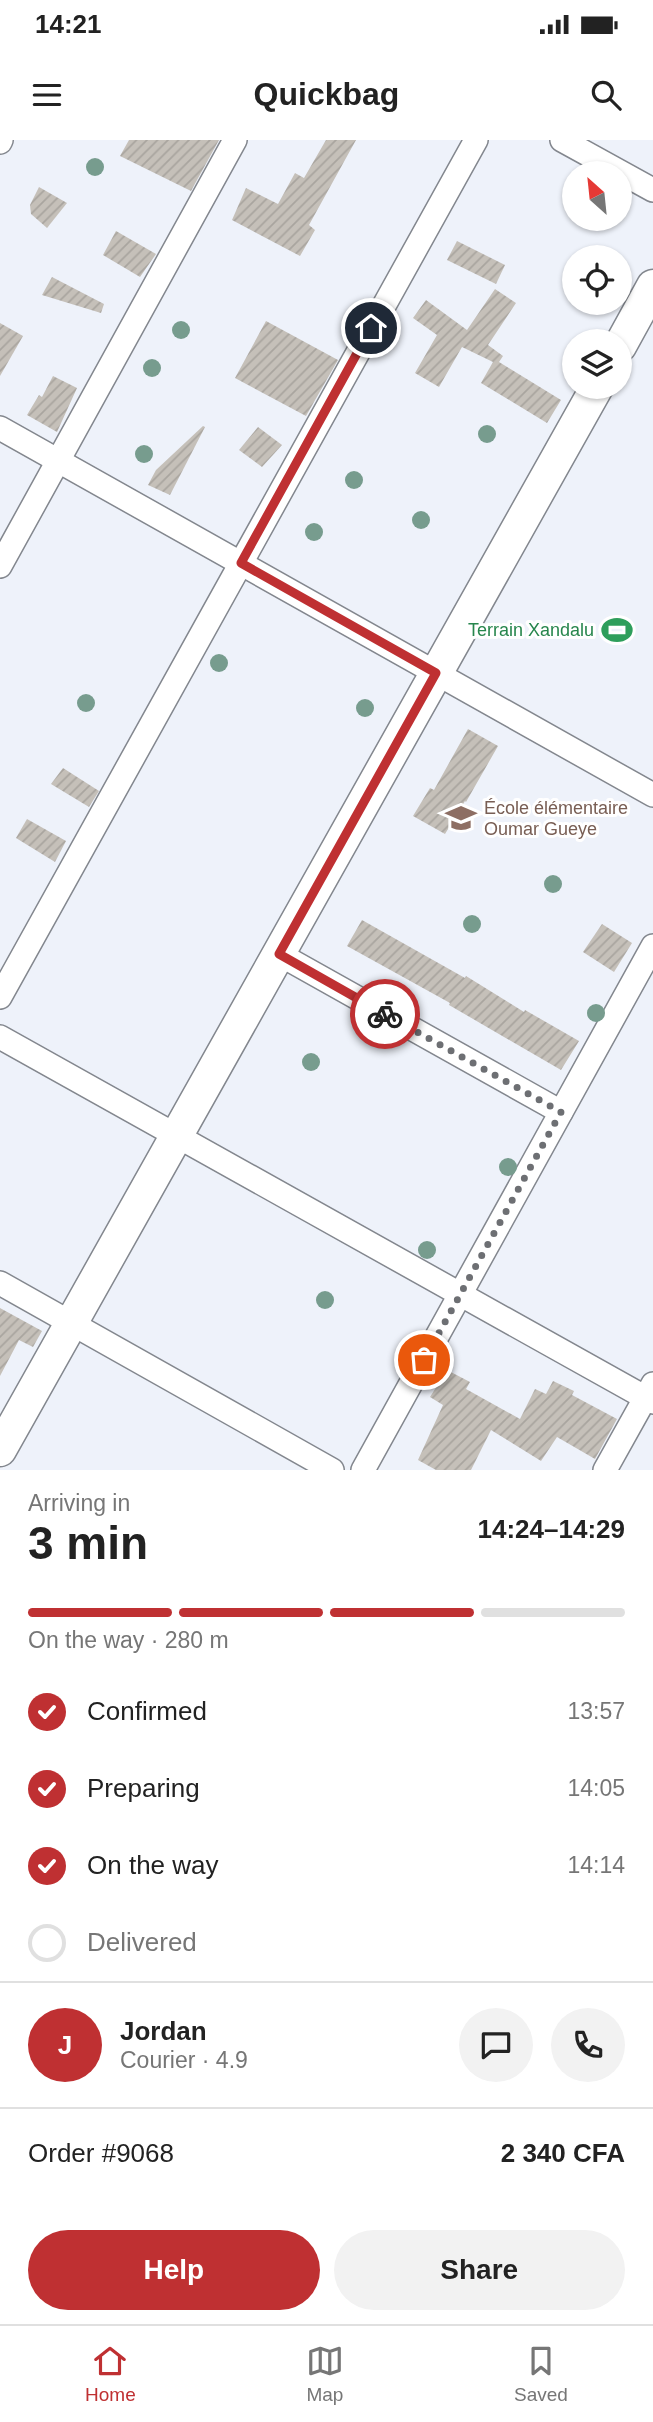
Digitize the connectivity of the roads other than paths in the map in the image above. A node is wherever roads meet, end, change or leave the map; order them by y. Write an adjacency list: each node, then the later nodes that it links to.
1 (235, 140): 9 (street)
2 (476, 140): 10 (street)
3 (562, 140): 4 (street)
4 (653, 190)
5 (653, 286): 6 (main road)
6 (629, 329)
7 (590, 399): 12 (main road)
8 (0, 428): 9 (street)
9 (58, 461): 10 (street); 11 (street)
10 (241, 563): 12 (street); 16 (street)
11 (0, 566)
12 (436, 673): 13 (street); 15 (main road)
13 (653, 795)
14 (653, 946): 18 (street)
15 (279, 954): 18 (street); 19 (main road)
16 (0, 997)
17 (0, 1037): 19 (street)
18 (561, 1112): 21 (street)
19 (177, 1136): 21 (street); 22 (main road)
20 (0, 1283): 22 (street)
21 (461, 1294): 23 (street); 26 (street)
22 (71, 1323): 24 (main road); 25 (street)
23 (650, 1395): 27 (street)
24 (0, 1450)
25 (332, 1470)
26 (363, 1470)
27 (605, 1470)

